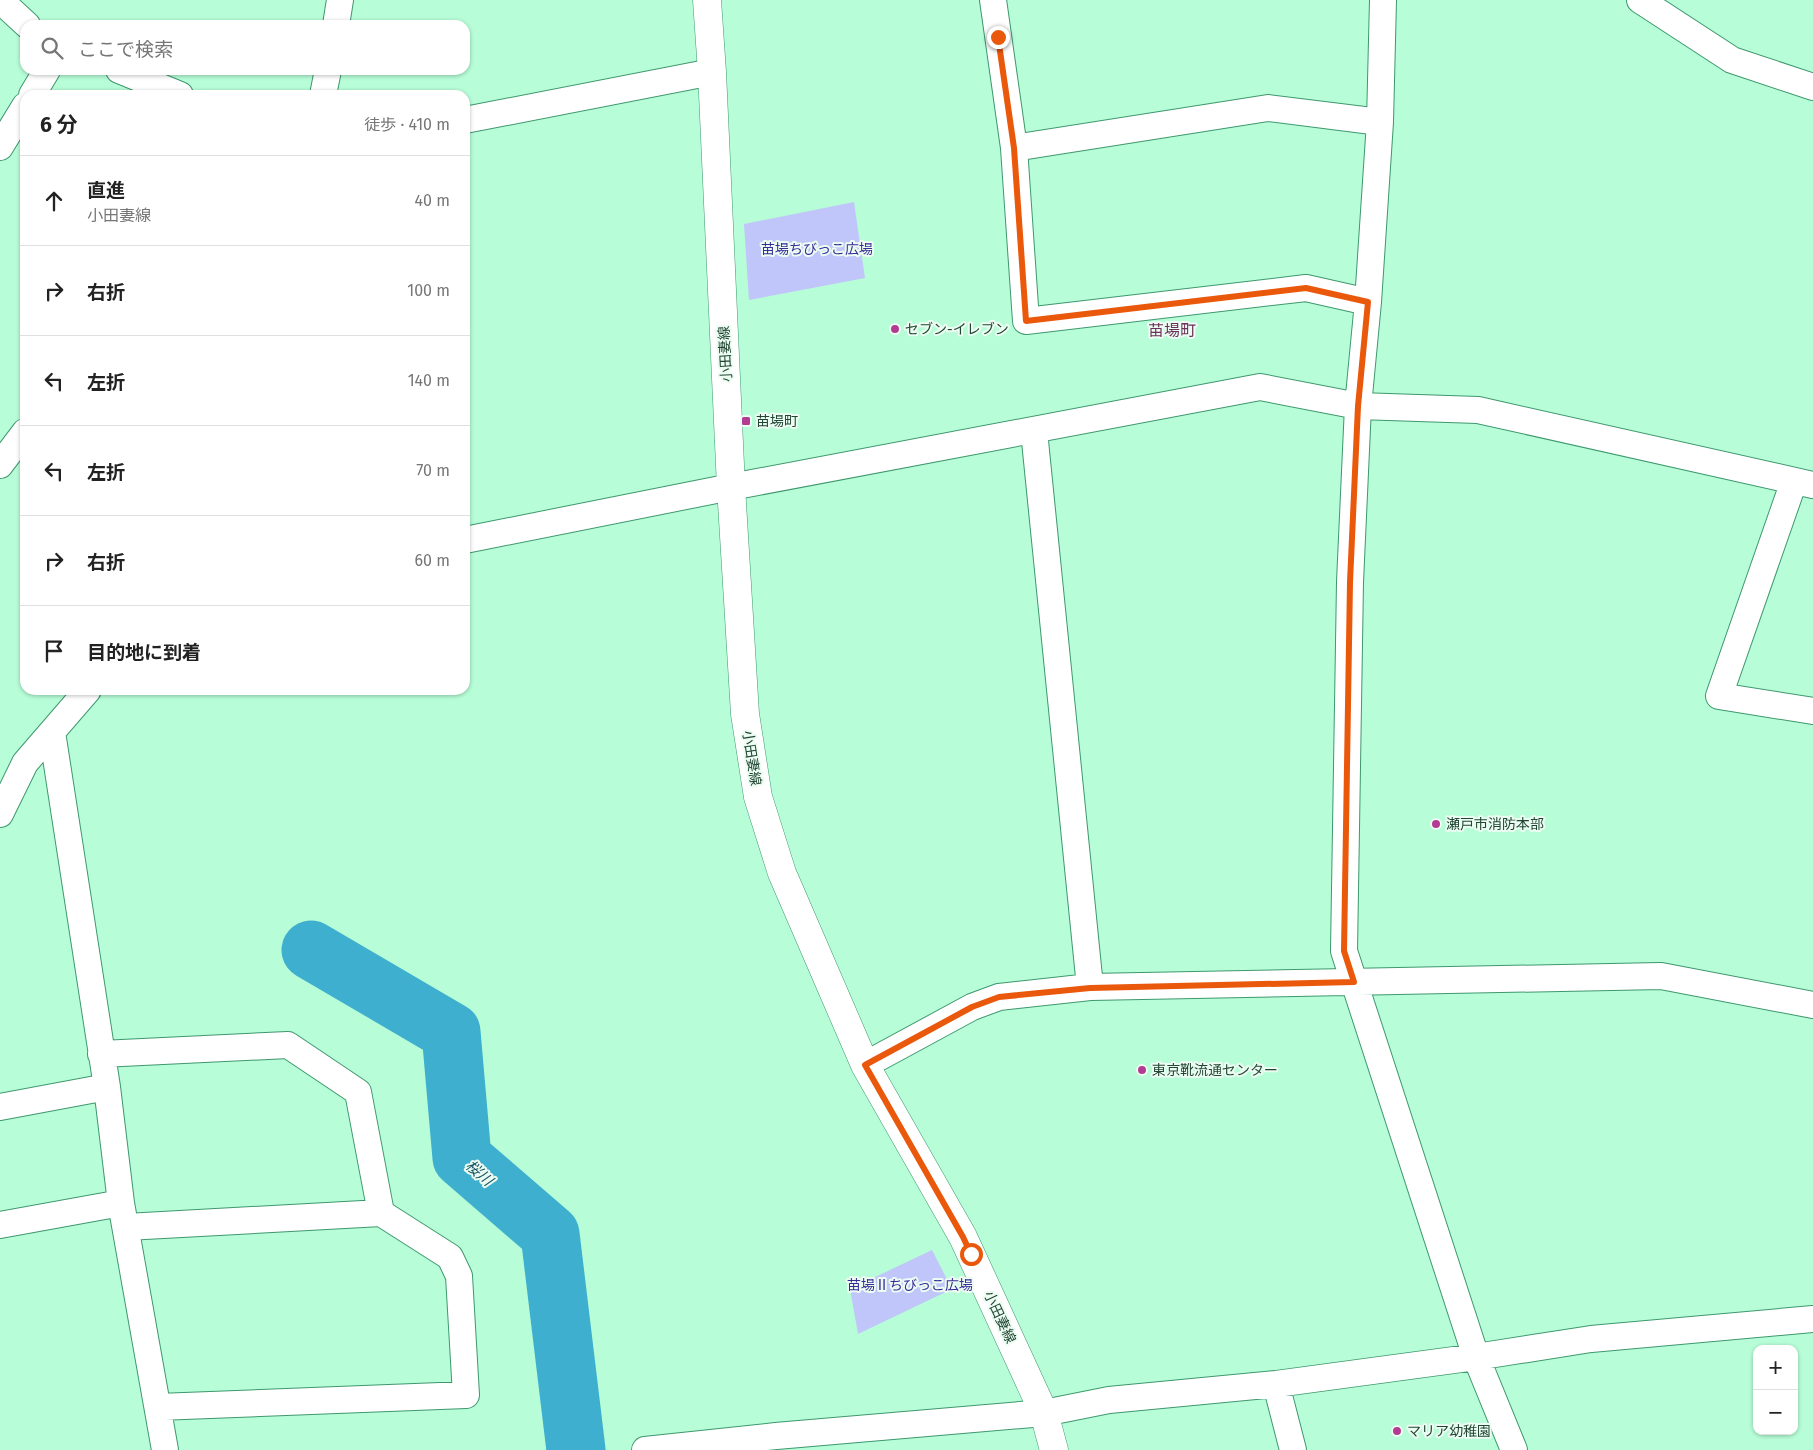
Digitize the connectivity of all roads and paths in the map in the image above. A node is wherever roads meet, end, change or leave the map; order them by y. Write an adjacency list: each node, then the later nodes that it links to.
1 (0, 0): 7 (street)
2 (340, 0): 8 (street)
3 (707, 0): 9 (street, 小田妻線)
4 (993, 0): 21 (street)
5 (1383, 0): 19 (street)
6 (1640, 0): 13 (street)
7 (22, 20)
8 (337, 20)
9 (712, 72): 18 (street); 28 (street, 小田妻線)
10 (44, 75): 14 (street)
11 (131, 75): 15 (street)
12 (327, 75): 16 (street)
13 (1813, 87)
14 (35, 90)
15 (168, 90)
16 (324, 90)
17 (20, 114): 20 (street)
18 (470, 119)
19 (1380, 122): 21 (street); 22 (street)
20 (0, 147)
21 (1014, 148): 22 (street)
22 (1368, 302): 23 (street)
23 (1358, 406): 24 (street); 27 (street); 34 (street)
24 (1034, 431): 28 (street); 35 (street)
25 (20, 439): 26 (street)
26 (0, 465)
27 (1804, 483): 31 (street)
28 (731, 487): 29 (street); 38 (street, 小田妻線)
29 (470, 539)
30 (84, 695): 32 (street)
31 (1813, 710)
32 (52, 732): 33 (street); 37 (street)
33 (0, 814)
34 (1354, 982): 35 (street); 36 (street); 45 (street)
35 (1090, 988): 38 (street)
36 (1813, 1005)
37 (101, 1054): 39 (street); 41 (street)
38 (865, 1065): 48 (street, 小田妻線)
39 (107, 1088): 40 (street); 42 (street)
40 (0, 1107)
41 (381, 1213): 42 (street); 47 (street)
42 (124, 1215): 43 (street); 47 (street)
43 (0, 1225)
44 (1813, 1319): 45 (street)
45 (1476, 1357): 46 (street); 54 (street)
46 (1276, 1384): 48 (street); 53 (street)
47 (158, 1407): 50 (street)
48 (1044, 1414): 49 (street); 52 (street, 小田妻線)
49 (777, 1443): 51 (street)
50 (165, 1450)
51 (645, 1450)
52 (1054, 1450)
53 (1293, 1450)
54 (1514, 1450)

